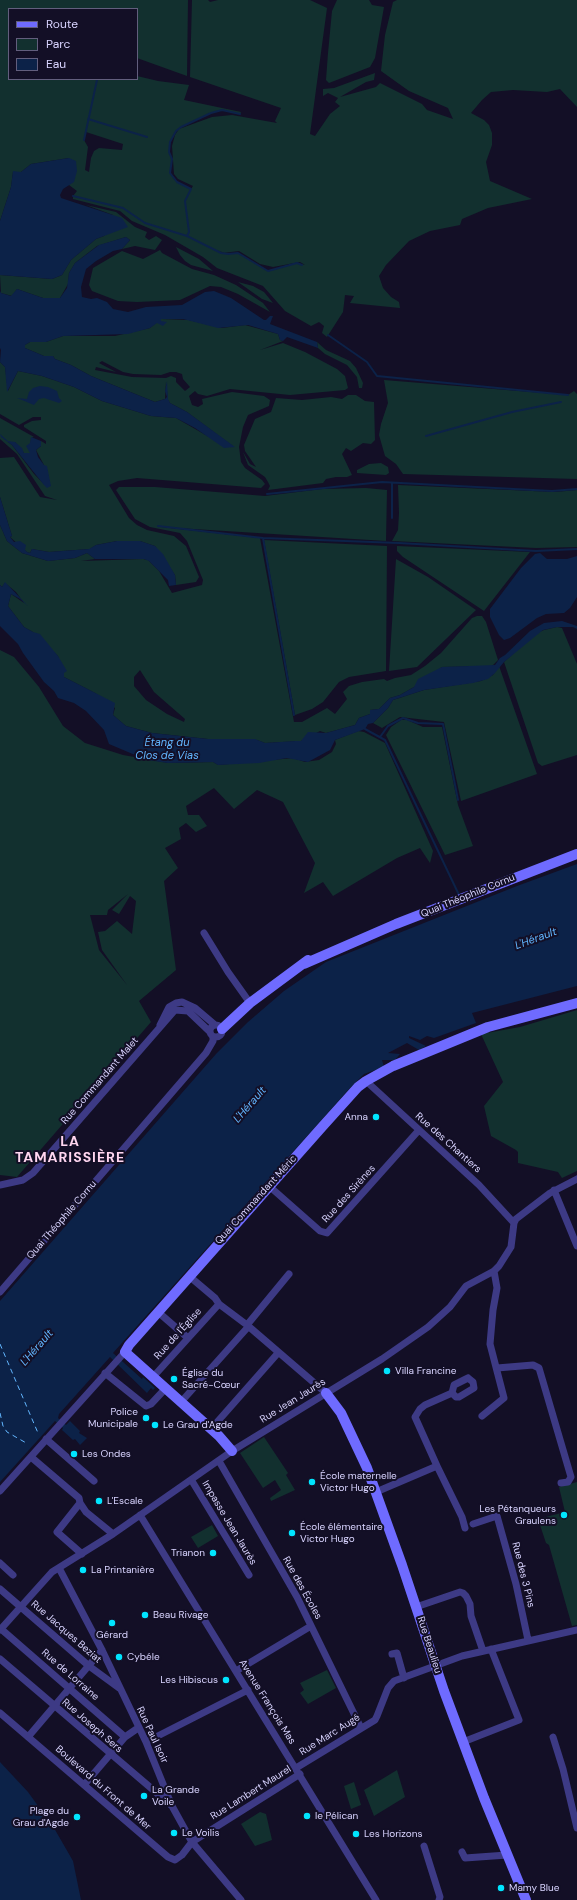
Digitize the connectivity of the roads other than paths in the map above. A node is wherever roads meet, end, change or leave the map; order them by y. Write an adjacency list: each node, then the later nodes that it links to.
1 (577, 854): 3 (street, Quai Théophile Cornu)
2 (204, 933): 3 (street)
3 (250, 1003): 5 (street, Quai Théophile Cornu)
4 (577, 1003): 8 (street, Quai Commandant Méric)
5 (219, 1027): 6 (street, Rue Commandant Malet); 7 (street); 7 (street)
6 (158, 1028): 7 (street, Rue Commandant Malet); 11 (street, Rue Commandant Malet)
7 (211, 1034): 19 (street, Quai Théophile Cornu)
8 (366, 1081): 9 (street, Rue des Chantiers); 12 (street, Quai Commandant Méric)
9 (419, 1130): 12 (street, Rue des Sirènes); 14 (street, Rue des Chantiers)
10 (577, 1179): 13 (street)
11 (0, 1185)
12 (269, 1186): 18 (street, Quai Commandant Méric)
13 (554, 1190): 14 (street); 15 (street)
14 (514, 1223): 16 (street, Rue Jean Jaurès)
15 (577, 1246)
16 (494, 1271): 26 (street); 30 (street, Rue Jean Jaurès)
17 (289, 1274): 22 (street)
18 (189, 1276): 20 (street); 21 (street, Quai Commandant Méric)
19 (0, 1292)
20 (219, 1304): 22 (street); 23 (street, Rue de l'Église)
21 (158, 1312): 23 (street); 25 (street, Quai Commandant Méric)
22 (248, 1326): 24 (street); 32 (street)
23 (188, 1338): 28 (street, Rue de l'Église)
24 (278, 1353): 30 (street); 34 (street)
25 (120, 1357): 27 (street, Quai Commandant Méric); 28 (street)
26 (497, 1368): 33 (street); 42 (street)
27 (105, 1373): 29 (street); 35 (street, Quai Commandant Méric)
28 (153, 1377): 29 (street)
29 (166, 1388): 32 (street)
30 (326, 1393): 36 (street, Rue Jean Jaurès); 44 (street, Rue Beaulieu)
31 (452, 1393): 39 (street)
32 (181, 1402): 34 (street)
33 (482, 1416)
34 (211, 1429): 36 (street)
35 (46, 1439): 37 (street, Quai Commandant Méric); 40 (street)
36 (232, 1452): 38 (street, Rue Jean Jaurès)
37 (31, 1457): 43 (street, Quai Commandant Méric); 45 (street)
38 (219, 1461): 41 (street, Rue Jean Jaurès); 58 (street, Rue des Écoles)
39 (437, 1466): 44 (street); 48 (street)
40 (94, 1481)
41 (192, 1481): 46 (street, Rue Jean Jaurès); 54 (street, Impasse Jean Jaurès)
42 (562, 1483)
43 (0, 1491)
44 (376, 1492): 57 (street, Rue Beaulieu)
45 (80, 1503): 49 (street); 50 (street)
46 (140, 1516): 49 (street, Rue Jean Jaurès); 69 (street, Avenue François Mas)
47 (473, 1524): 61 (street, Rue des 3 Pins)
48 (465, 1528)
49 (113, 1534): 50 (street, Rue Jean Jaurès)
50 (82, 1554): 52 (street, Rue Jean Jaurès)
51 (0, 1563): 53 (street)
52 (59, 1568): 56 (street, Rue Jean Jaurès); 63 (street, Rue Paul Isoir)
53 (13, 1575)
54 (249, 1575)
55 (0, 1589): 56 (street, Rue Jacques Beziat)
56 (21, 1607): 59 (street, Rue Jean Jaurès); 67 (street, Rue Jacques Beziat)
57 (416, 1607): 64 (street); 68 (street, Rue Beaulieu)
58 (311, 1626): 69 (street); 77 (street, Rue des Écoles)
59 (1, 1630): 71 (street, Rue de Lorraine)
60 (577, 1630): 61 (street)
61 (528, 1640): 62 (street)
62 (491, 1649): 64 (street); 82 (street)
63 (102, 1650): 67 (street); 72 (street, Rue Paul Isoir)
64 (482, 1651): 68 (street)
65 (392, 1654): 70 (street)
66 (0, 1659): 74 (street, Rue Joseph Sers)
67 (89, 1666): 71 (street); 72 (street, Rue Jacques Beziat)
68 (436, 1666): 70 (street); 82 (street, Rue Beaulieu)
69 (236, 1671): 73 (street, Avenue François Mas)
70 (404, 1678): 77 (street, Rue Marc Augé)
71 (69, 1689): 74 (street); 79 (street, Rue de Lorraine)
72 (120, 1690): 76 (street, Rue Paul Isoir)
73 (248, 1690): 81 (street); 84 (street, Avenue François Mas)
74 (54, 1706): 78 (street); 83 (street, Rue Joseph Sers)
75 (0, 1713): 78 (street, Boulevard du Front de Mer)
76 (138, 1728): 79 (street); 81 (street, Rue Paul Isoir)
77 (361, 1728): 84 (street, Rue Marc Augé)
78 (28, 1736): 85 (street, Boulevard du Front de Mer)
79 (125, 1737): 83 (street)
80 (553, 1737): 87 (street)
81 (146, 1742): 86 (street, Rue Paul Isoir)
82 (463, 1742): 91 (street, Rue Beaulieu)
83 (110, 1755): 85 (street); 86 (street, Rue Joseph Sers)
84 (298, 1771): 88 (street, Rue Lambert Maurel); 93 (street, Avenue François Mas)
85 (84, 1785): 88 (street, Boulevard du Front de Mer)
86 (172, 1806): 88 (street, Rue Paul Isoir)
87 (577, 1828)
88 (192, 1842): 92 (street, Rue Paul Isoir)
89 (424, 1846): 94 (street)
90 (462, 1852): 91 (street)
91 (507, 1855): 95 (street, Rue Beaulieu)
92 (241, 1900)
93 (376, 1900)
94 (439, 1900)
95 (526, 1900)

